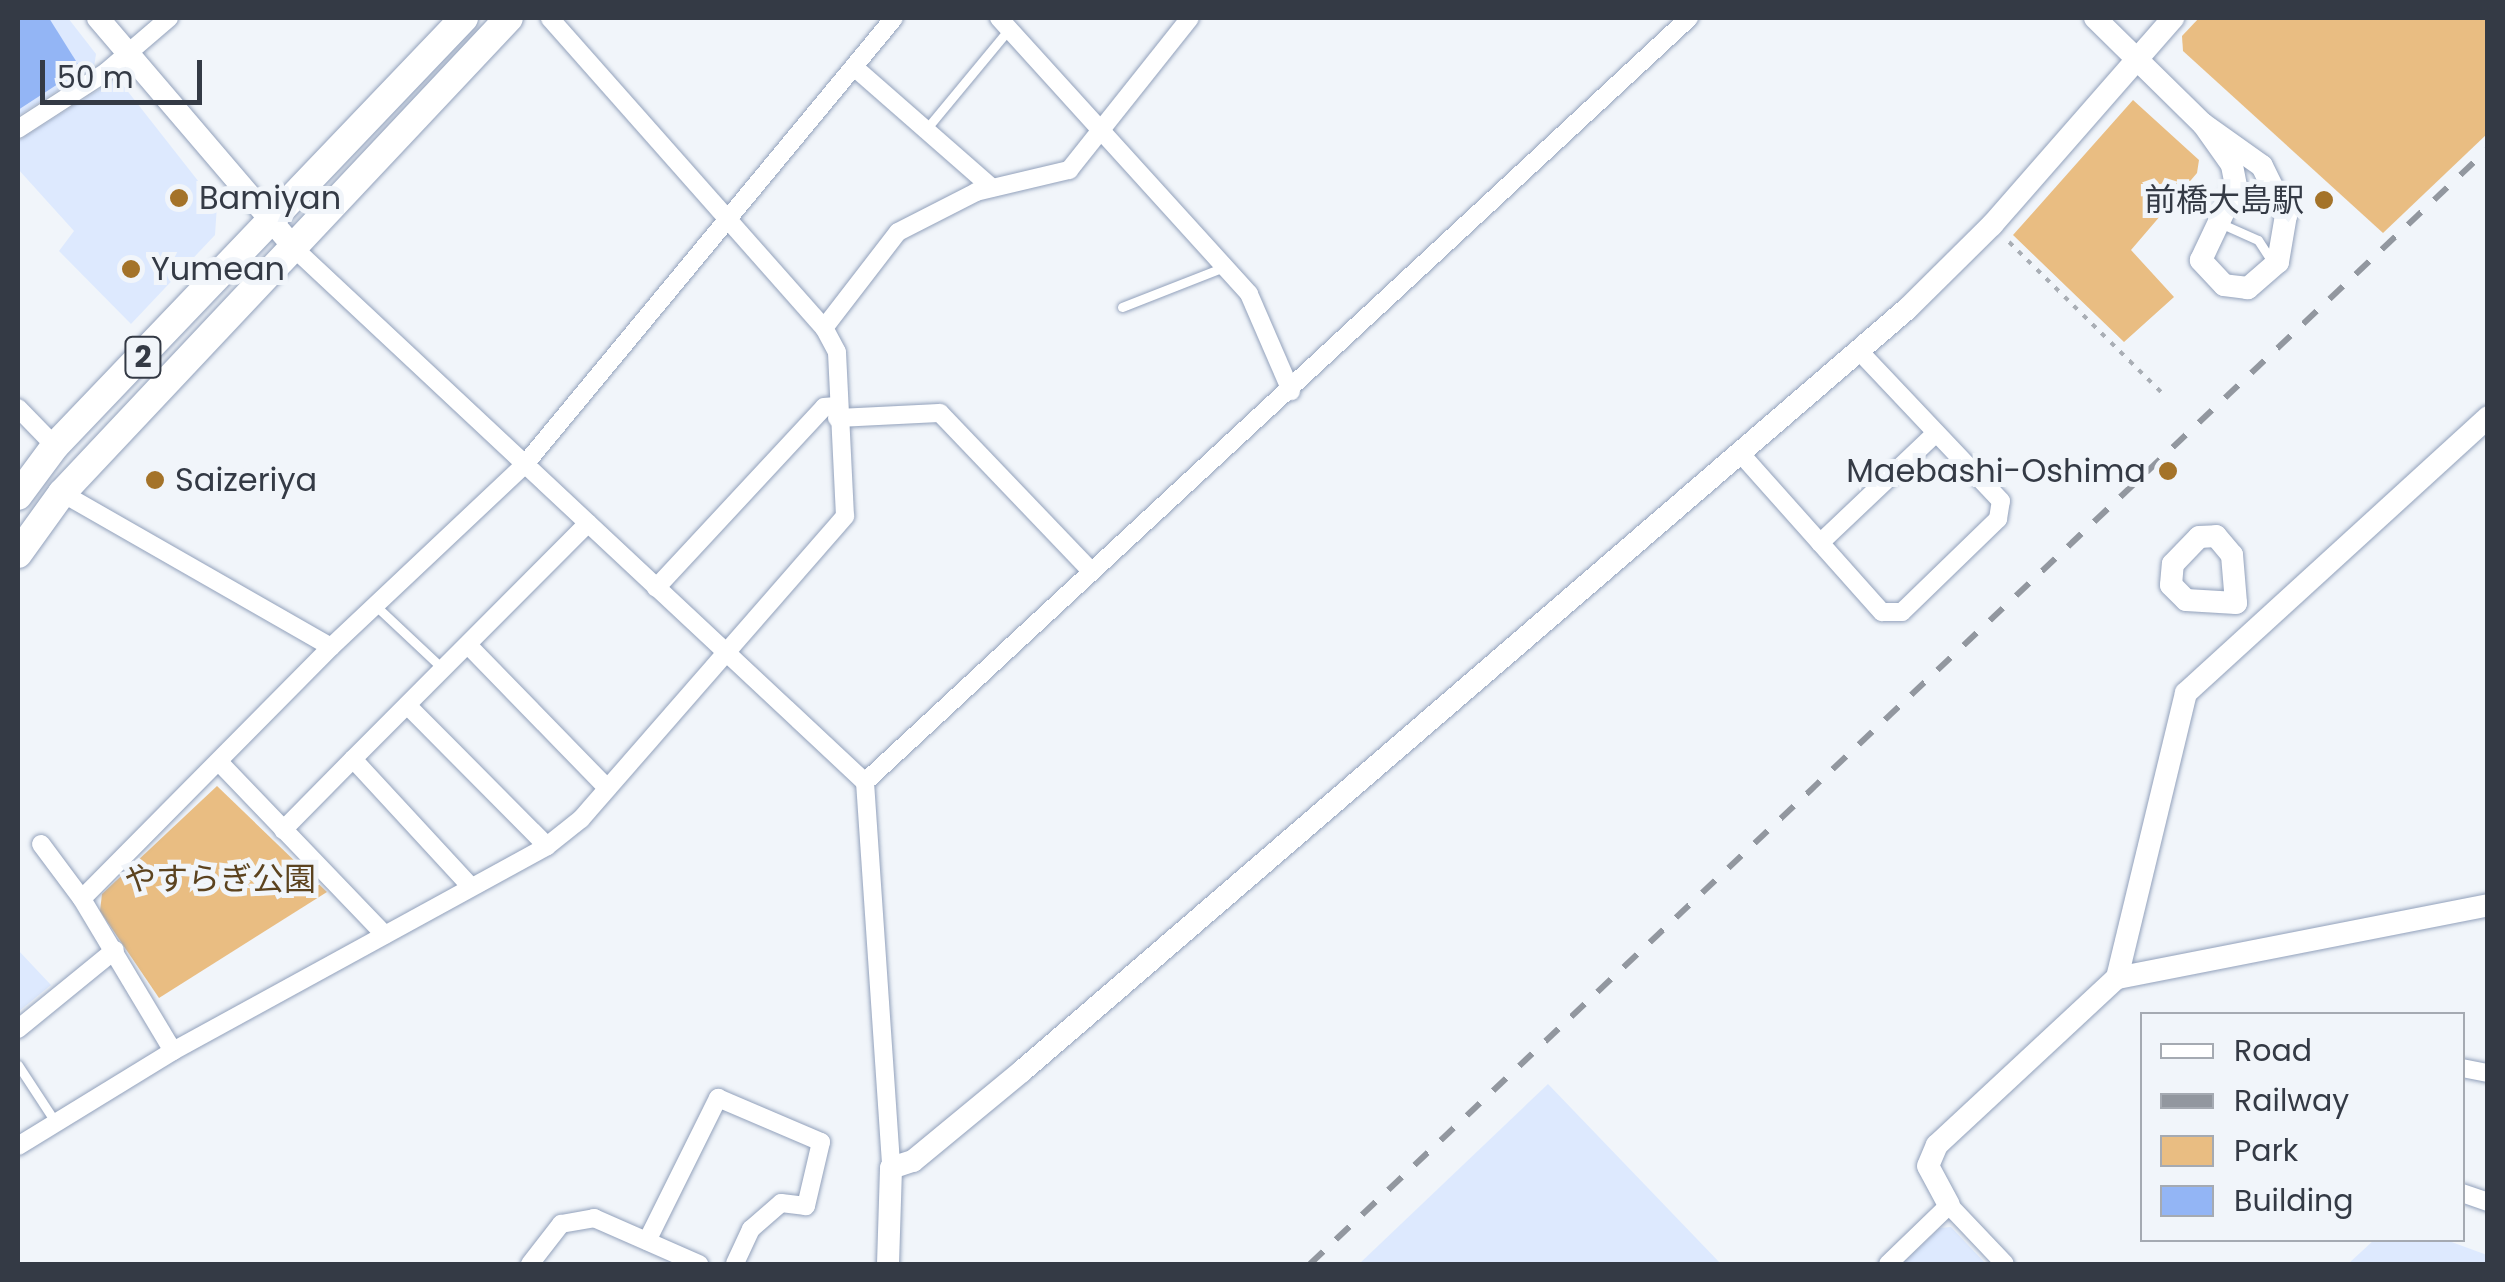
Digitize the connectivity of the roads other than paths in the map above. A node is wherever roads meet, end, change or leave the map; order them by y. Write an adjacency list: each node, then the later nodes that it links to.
1 (98, 18): 12 (street)
2 (170, 18): 12 (street)
3 (463, 18): 21 (main road, 2)
4 (508, 18): 23 (main road, 2)
5 (550, 18): 20 (street)
6 (894, 18): 14 (street)
7 (1689, 18): 29 (street)
8 (2095, 18): 13 (street)
9 (2173, 18): 13 (street)
10 (1186, 19): 18 (street)
11 (1004, 23): 16 (lane); 18 (street)
12 (128, 55): 17 (street); 21 (street)
13 (2140, 57): 15 (street); 28 (street)
14 (854, 67): 16 (street); 20 (street)
15 (2203, 124): 22 (street); 25 (street)
16 (928, 127): 19 (street)
17 (18, 129)
18 (1104, 132): 19 (street); 24 (street)
19 (992, 187): 27 (street)
20 (728, 217): 27 (street); 36 (street)
21 (272, 222): 23 (street); 34 (main road, 2)
22 (2210, 229): 25 (lane); 25 (street)
23 (296, 250): 36 (street); 37 (main road, 2)
24 (1224, 267): 26 (lane); 29 (street)
25 (2274, 268)
26 (1122, 308)
27 (824, 328): 31 (street)
28 (1859, 350): 33 (street); 35 (street)
29 (1291, 391): 42 (street)
30 (18, 408): 34 (street)
31 (837, 412): 42 (street); 43 (street); 49 (street)
32 (2488, 416): 46 (street)
33 (1936, 433): 40 (street); 40 (street)
34 (55, 446): 38 (main road, 2)
35 (1740, 454): 40 (street); 70 (street)
36 (526, 463): 39 (street); 45 (street)
37 (62, 492): 41 (main road, 2); 48 (street)
38 (18, 496)
39 (588, 523): 43 (street); 47 (street)
40 (1820, 543)
41 (18, 554)
42 (1091, 571): 54 (street)
43 (656, 588): 49 (street)
44 (2236, 603): 46 (street)
45 (377, 607): 48 (street); 50 (lane)
46 (2256, 625): 64 (street)
47 (469, 646): 50 (street); 55 (street)
48 (331, 648): 53 (street)
49 (728, 654): 54 (street); 55 (street)
50 (443, 669): 51 (street)
51 (410, 707): 52 (street); 58 (street)
52 (353, 760): 56 (street); 59 (street)
53 (220, 762): 56 (street); 60 (street)
54 (865, 782): 70 (street)
55 (605, 786): 58 (street)
56 (283, 830): 62 (street)
57 (40, 844): 60 (street)
58 (547, 846): 59 (street)
59 (471, 887): 62 (street)
60 (82, 899): 63 (street)
61 (2488, 905): 64 (street)
62 (385, 934): 66 (street)
63 (114, 950): 65 (street); 66 (street)
64 (2117, 978): 71 (street)
65 (18, 1029)
66 (172, 1051): 68 (street)
67 (18, 1065): 68 (lane)
68 (56, 1123): 69 (street)
69 (18, 1146)
70 (891, 1168): 76 (street)
71 (1950, 1205): 77 (street); 78 (street)
72 (647, 1241): 73 (street); 74 (street); 75 (street)
73 (530, 1264)
74 (699, 1264)
75 (735, 1264)
76 (888, 1264)
77 (1888, 1264)
78 (2005, 1264)

